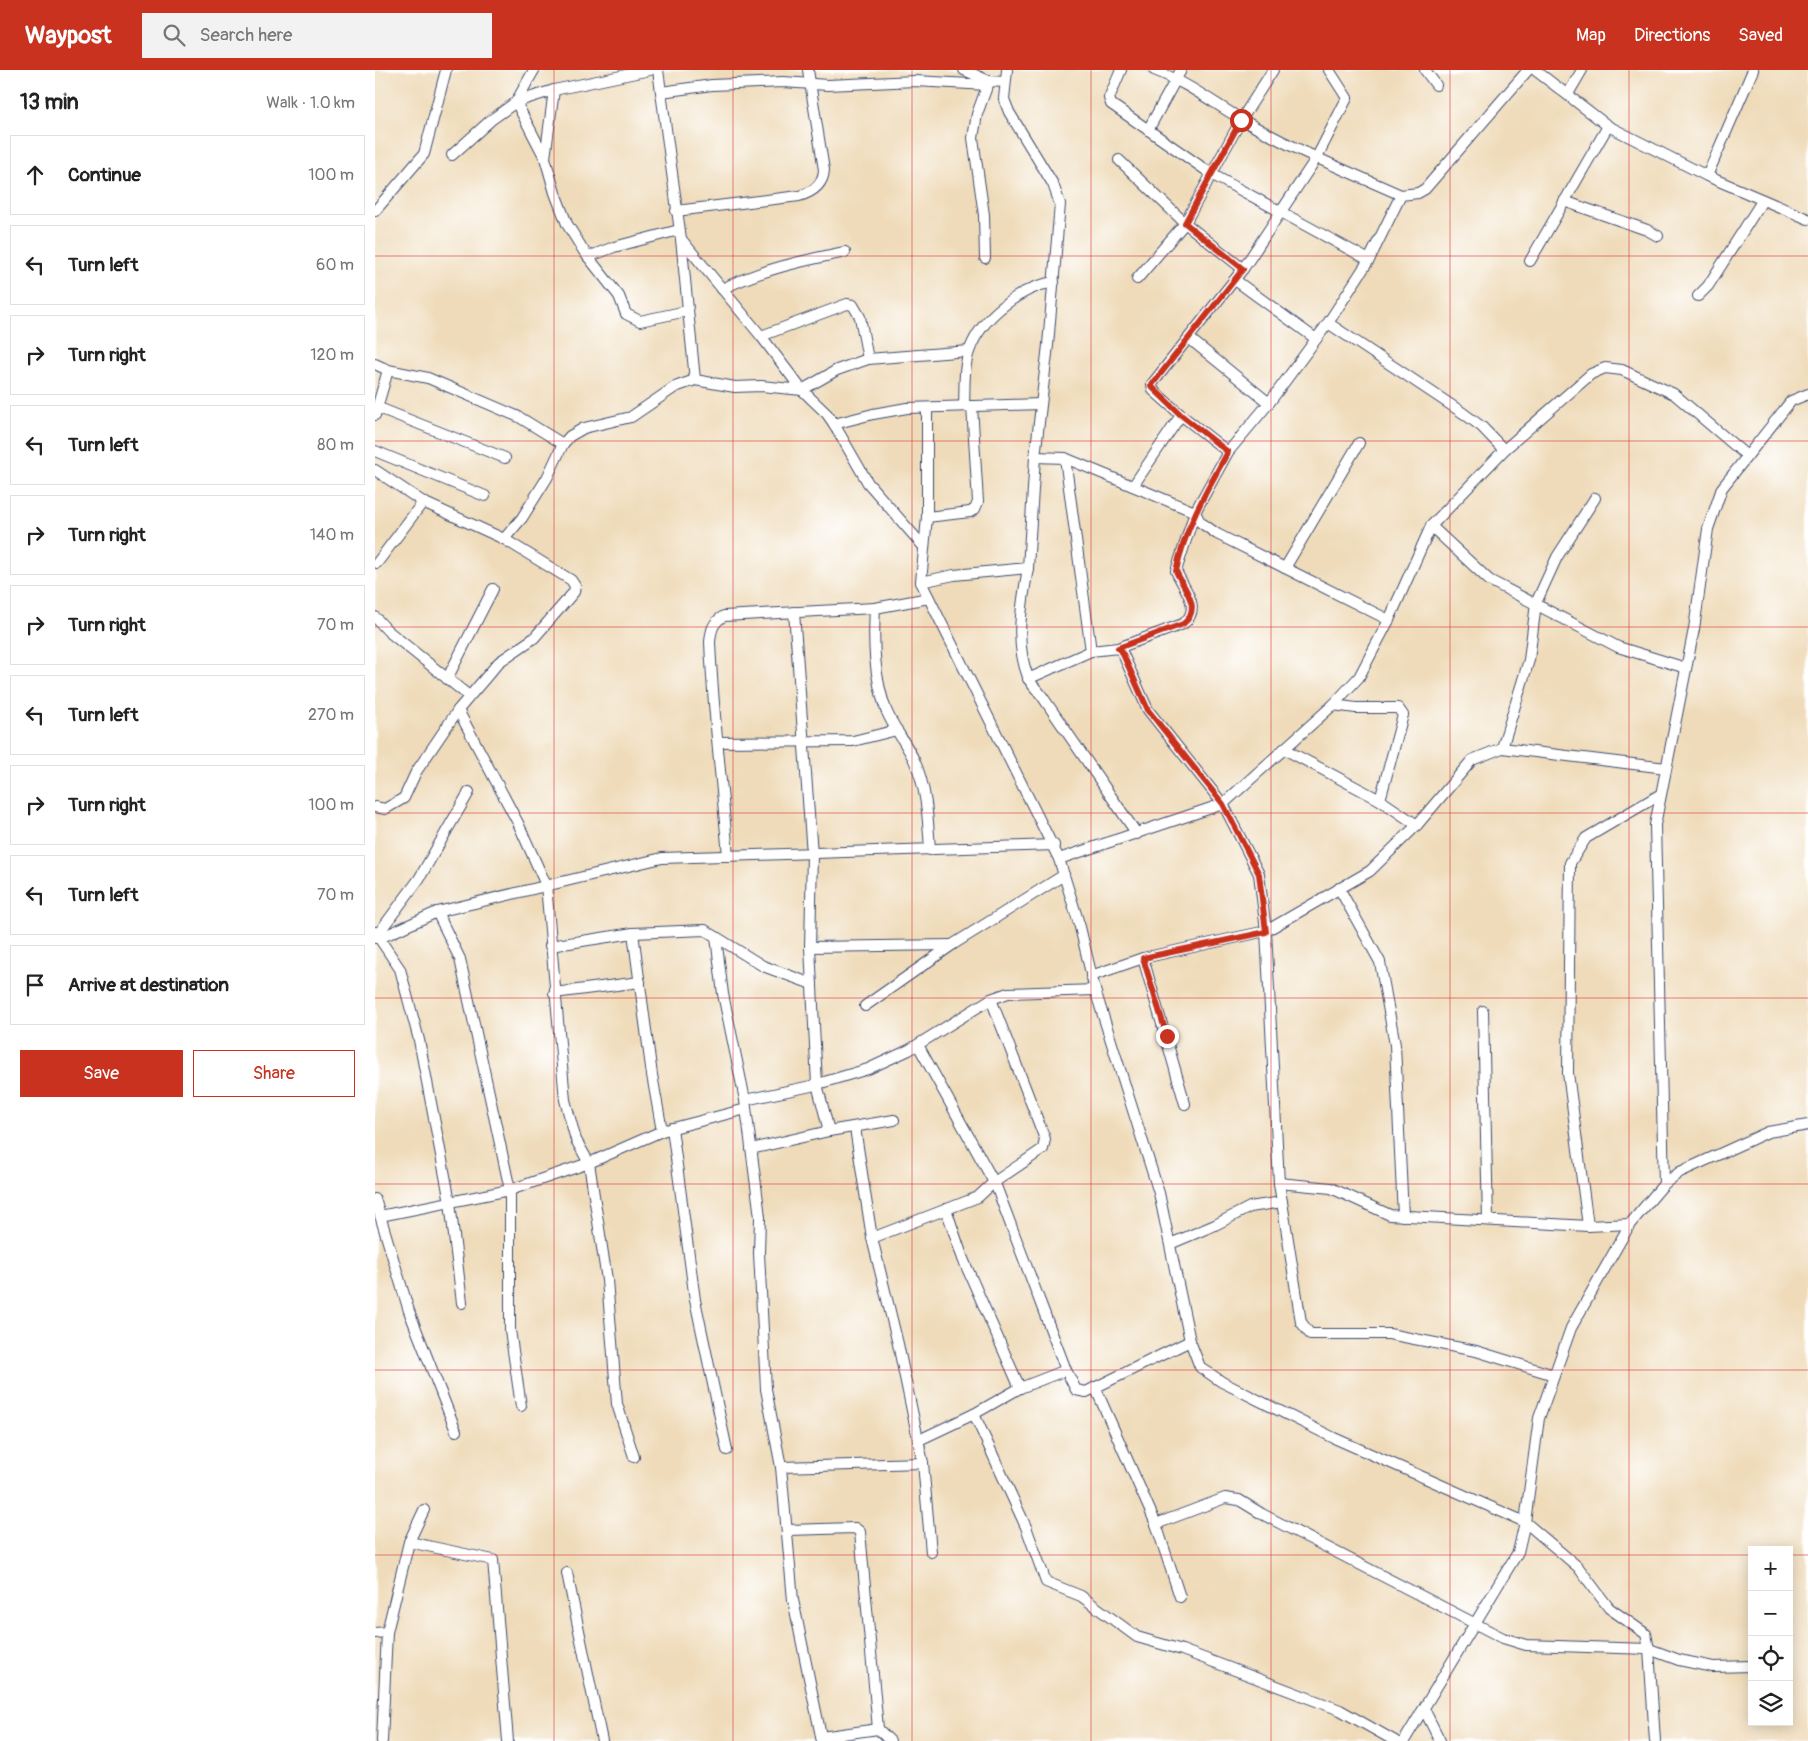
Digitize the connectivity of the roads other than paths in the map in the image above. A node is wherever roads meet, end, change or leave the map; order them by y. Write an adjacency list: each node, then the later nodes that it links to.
1 (446, 70): 38 (street)
2 (534, 70): 25 (street)
3 (650, 70): 22 (street)
4 (658, 70): 23 (street)
5 (808, 70): 20 (street)
6 (964, 70): 19 (street)
7 (1007, 70): 18 (street)
8 (1121, 70): 28 (street)
9 (1154, 70): 17 (street)
10 (1273, 70): 26 (street)
11 (1329, 70): 30 (street)
12 (1425, 70): 21 (street)
13 (1528, 70): 35 (street)
14 (1535, 70): 24 (street)
15 (1582, 70): 24 (street)
16 (1753, 70): 34 (street)
17 (1179, 74): 26 (street); 28 (street)
18 (1005, 82): 19 (street); 53 (street)
19 (989, 83): 20 (street); 47 (street)
20 (810, 85): 23 (street); 39 (street)
21 (1436, 85)
22 (554, 90): 25 (street); 31 (street)
23 (661, 92): 39 (street)
24 (1568, 94): 27 (street)
25 (516, 102): 29 (street); 31 (street)
26 (1241, 120): 30 (street); 33 (street)
27 (1608, 126): 34 (street); 36 (street)
28 (1148, 130): 33 (street)
29 (452, 155)
30 (1317, 157): 35 (street); 40 (street)
31 (545, 158): 46 (street)
32 (1119, 160): 42 (street)
33 (1213, 175): 40 (street); 42 (street)
34 (1707, 176): 37 (street)
35 (1401, 195): 48 (street)
36 (1564, 201): 44 (street); 49 (street)
37 (1761, 201): 41 (street); 55 (street)
38 (375, 211)
39 (676, 211): 43 (street)
40 (1282, 212): 48 (street); 50 (street)
41 (1808, 219)
42 (1185, 223): 50 (street); 51 (street)
43 (680, 235): 46 (street); 54 (street); 56 (street)
44 (1658, 236)
45 (845, 252): 54 (street)
46 (588, 257): 56 (street)
47 (985, 258)
48 (1369, 260): 57 (street)
49 (1530, 261)
50 (1243, 269): 52 (street)
51 (1137, 279)
52 (1235, 280): 59 (street); 60 (street)
53 (1054, 282): 61 (street); 69 (street)
54 (722, 289): 58 (street)
55 (1698, 296)
56 (687, 311): 65 (street)
57 (1328, 323): 60 (street); 77 (street)
58 (761, 336): 62 (street); 66 (street)
59 (1190, 339): 68 (street); 73 (street)
60 (1316, 339): 68 (street)
61 (969, 351): 62 (street); 70 (street)
62 (868, 359): 66 (street)
63 (375, 364): 64 (street)
64 (388, 370): 72 (street); 76 (street)
65 (695, 380): 66 (street); 76 (street)
66 (802, 390): 74 (street)
67 (1808, 394): 80 (street)
68 (1269, 403): 79 (street)
69 (1041, 404): 70 (street); 81 (street)
70 (968, 406): 71 (street); 90 (street)
71 (927, 408): 74 (street); 90 (street)
72 (377, 412): 82 (street)
73 (1181, 415): 79 (street); 85 (street)
74 (834, 424): 93 (street)
75 (1359, 443): 96 (street)
76 (563, 444): 92 (street)
77 (1504, 450): 80 (street); 91 (street)
78 (375, 451): 86 (street)
79 (1228, 452): 89 (street)
80 (1747, 456): 107 (street)
81 (1035, 457): 83 (street); 95 (street)
82 (505, 458)
83 (1065, 458): 85 (street); 106 (street)
84 (375, 470): 88 (street)
85 (1133, 486): 89 (street)
86 (485, 496)
87 (1595, 498): 100 (street)
88 (423, 502): 92 (street); 94 (street)
89 (1195, 512): 96 (street); 105 (street)
90 (927, 517): 93 (street)
91 (1431, 526): 100 (street); 104 (street)
92 (505, 539): 110 (street)
93 (924, 547): 97 (street)
94 (377, 563)
95 (1028, 568): 97 (street); 109 (street)
96 (1285, 568): 104 (street)
97 (921, 582): 99 (street)
98 (493, 589): 108 (street)
99 (929, 598): 101 (street); 126 (street)
100 (1536, 603): 107 (street); 116 (street)
101 (875, 608): 102 (street); 113 (street)
102 (794, 612): 114 (street); 115 (street)
103 (375, 617): 108 (street)
104 (1389, 620): 111 (street)
105 (1118, 648): 106 (street); 122 (street)
106 (1091, 651): 109 (street)
107 (1686, 668): 118 (street)
108 (447, 679): 110 (street)
109 (1028, 679): 125 (street)
110 (469, 696): 112 (street)
111 (1333, 704): 117 (street); 121 (street)
112 (458, 710): 123 (street); 132 (street)
113 (897, 730): 114 (street); 127 (street)
114 (802, 740): 115 (street); 128 (street)
115 (718, 742): 129 (street)
116 (1502, 748): 118 (street); 124 (street)
117 (1284, 749): 121 (street); 122 (street)
118 (1666, 768): 120 (street)
119 (469, 792): 137 (street)
120 (1661, 794): 164 (street); 174 (street)
121 (1380, 800): 124 (street)
122 (1223, 804): 125 (street); 135 (street)
123 (375, 807)
124 (1417, 826): 133 (street)
125 (1137, 834): 130 (street)
126 (1054, 845): 127 (street); 130 (street)
127 (931, 850): 128 (street)
128 (812, 854): 129 (street); 141 (street)
129 (728, 856): 132 (street)
130 (1059, 859): 131 (street)
131 (1064, 875): 139 (street); 143 (street)
132 (546, 885): 134 (street); 140 (street)
133 (1339, 888): 135 (street); 171 (street)
134 (437, 912): 137 (street); 165 (street)
135 (1266, 932): 142 (street); 163 (street)
136 (633, 933): 138 (street); 140 (street); 144 (street)
137 (377, 936): 167 (street)
138 (716, 937): 145 (street); 153 (street)
139 (952, 945): 141 (street); 149 (street)
140 (550, 946): 147 (street)
141 (810, 947): 145 (street)
142 (1143, 958): 143 (street); 154 (street)
143 (1091, 976): 146 (street)
144 (640, 982): 147 (street); 158 (street)
145 (812, 984): 152 (street)
146 (1095, 990): 148 (street); 176 (street)
147 (555, 992): 161 (street)
148 (991, 999): 151 (street); 162 (street)
149 (865, 1006)
150 (1483, 1010): 172 (street)
151 (918, 1045): 152 (street); 162 (street)
152 (817, 1084): 153 (street); 159 (street)
153 (745, 1104): 158 (street); 160 (street)
154 (1185, 1104)
155 (894, 1120): 157 (street)
156 (1808, 1125): 164 (street)
157 (855, 1128): 159 (street); 175 (street)
158 (667, 1129): 161 (street); 187 (street)
159 (829, 1131): 160 (street)
160 (751, 1149): 190 (street)
161 (589, 1163): 165 (street); 188 (street)
162 (993, 1183): 169 (street); 179 (street)
163 (1279, 1183): 168 (street); 171 (street)
164 (1664, 1184): 173 (street)
165 (510, 1190): 167 (street); 183 (street)
166 (375, 1199): 170 (street)
167 (450, 1202): 170 (street); 177 (street)
168 (1282, 1202): 176 (street); 180 (street)
169 (946, 1209): 175 (street); 182 (street)
170 (380, 1216): 185 (street)
171 (1403, 1216): 172 (street)
172 (1488, 1220): 174 (street)
173 (1630, 1224): 174 (street); 180 (street)
174 (1588, 1226)
175 (872, 1238): 186 (street)
176 (1170, 1244): 178 (street)
177 (462, 1303)
178 (1190, 1341): 181 (street); 192 (street)
179 (1066, 1370): 181 (street); 182 (street)
180 (1554, 1375): 192 (street)
181 (1095, 1387): 193 (street)
182 (1020, 1388): 184 (street)
183 (521, 1406)
184 (973, 1414): 186 (street); 212 (street)
185 (456, 1430)
186 (919, 1440): 189 (street)
187 (727, 1450)
188 (634, 1457)
189 (923, 1464): 190 (street); 196 (street)
190 (781, 1467): 194 (street)
191 (424, 1510): 195 (street)
192 (1525, 1522): 199 (street); 202 (street)
193 (1156, 1524): 198 (street); 199 (street)
194 (788, 1530): 206 (street); 207 (street)
195 (409, 1542): 200 (street); 209 (street)
196 (931, 1552)
197 (567, 1573): 210 (street)
198 (1180, 1597)
199 (1475, 1625): 202 (street); 205 (street)
200 (387, 1632): 201 (street); 204 (street)
201 (375, 1633)
202 (1649, 1649): 203 (street); 215 (street)
203 (1748, 1666)
204 (380, 1692): 208 (street)
205 (1424, 1709): 213 (street); 214 (street)
206 (878, 1729): 207 (street); 211 (street)
207 (822, 1739)
208 (382, 1741)
209 (508, 1741)
210 (603, 1741)
211 (890, 1741)
212 (1395, 1741)
213 (1404, 1741)
214 (1439, 1741)
215 (1655, 1741)

